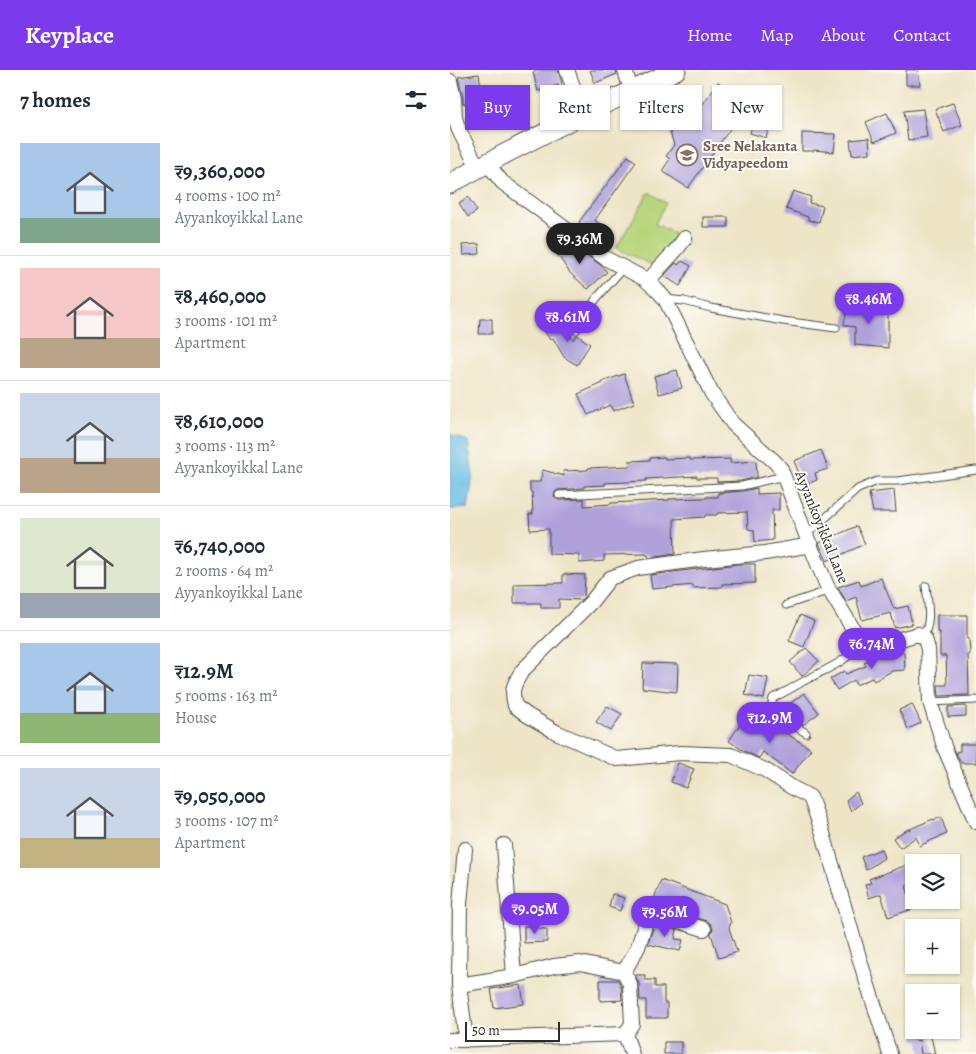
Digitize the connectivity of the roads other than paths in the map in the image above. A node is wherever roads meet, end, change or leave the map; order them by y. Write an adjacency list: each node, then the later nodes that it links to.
1 (567, 70): 5 (street)
2 (626, 70): 6 (street)
3 (676, 70): 7 (main road)
4 (450, 81): 9 (street, Ayyankoyikkal Lane)
5 (572, 85)
6 (630, 85)
7 (644, 85)
8 (552, 130): 9 (main road)
9 (483, 165): 10 (main road); 12 (street, Ayyankoyikkal Lane)
10 (450, 184)
11 (685, 238): 13 (street)
12 (623, 268): 13 (street, Ayyankoyikkal Lane); 16 (lane)
13 (648, 282): 14 (street, Ayyankoyikkal Lane)
14 (665, 299): 15 (lane); 18 (street, Ayyankoyikkal Lane)
15 (836, 328)
16 (576, 330)
17 (976, 470): 20 (lane)
18 (784, 476): 19 (lane); 20 (street, Ayyankoyikkal Lane)
19 (559, 495)
20 (808, 540): 22 (street, Ayyankoyikkal Lane); 40 (street)
21 (926, 586): 24 (lane)
22 (830, 590): 23 (lane); 25 (street, Ayyankoyikkal Lane)
23 (786, 606)
24 (923, 638): 25 (street); 27 (street)
25 (861, 642): 28 (lane)
26 (976, 700): 27 (lane)
27 (930, 702): 29 (street)
28 (806, 734)
29 (976, 822)
30 (504, 845): 34 (street)
31 (465, 850): 35 (street)
32 (704, 929): 33 (street)
33 (624, 972): 34 (street); 36 (street)
34 (514, 976): 35 (street)
35 (459, 986): 38 (street)
36 (626, 1034): 38 (street); 39 (street)
37 (450, 1040): 38 (street)
38 (466, 1040)
39 (632, 1054)
40 (890, 1054)

